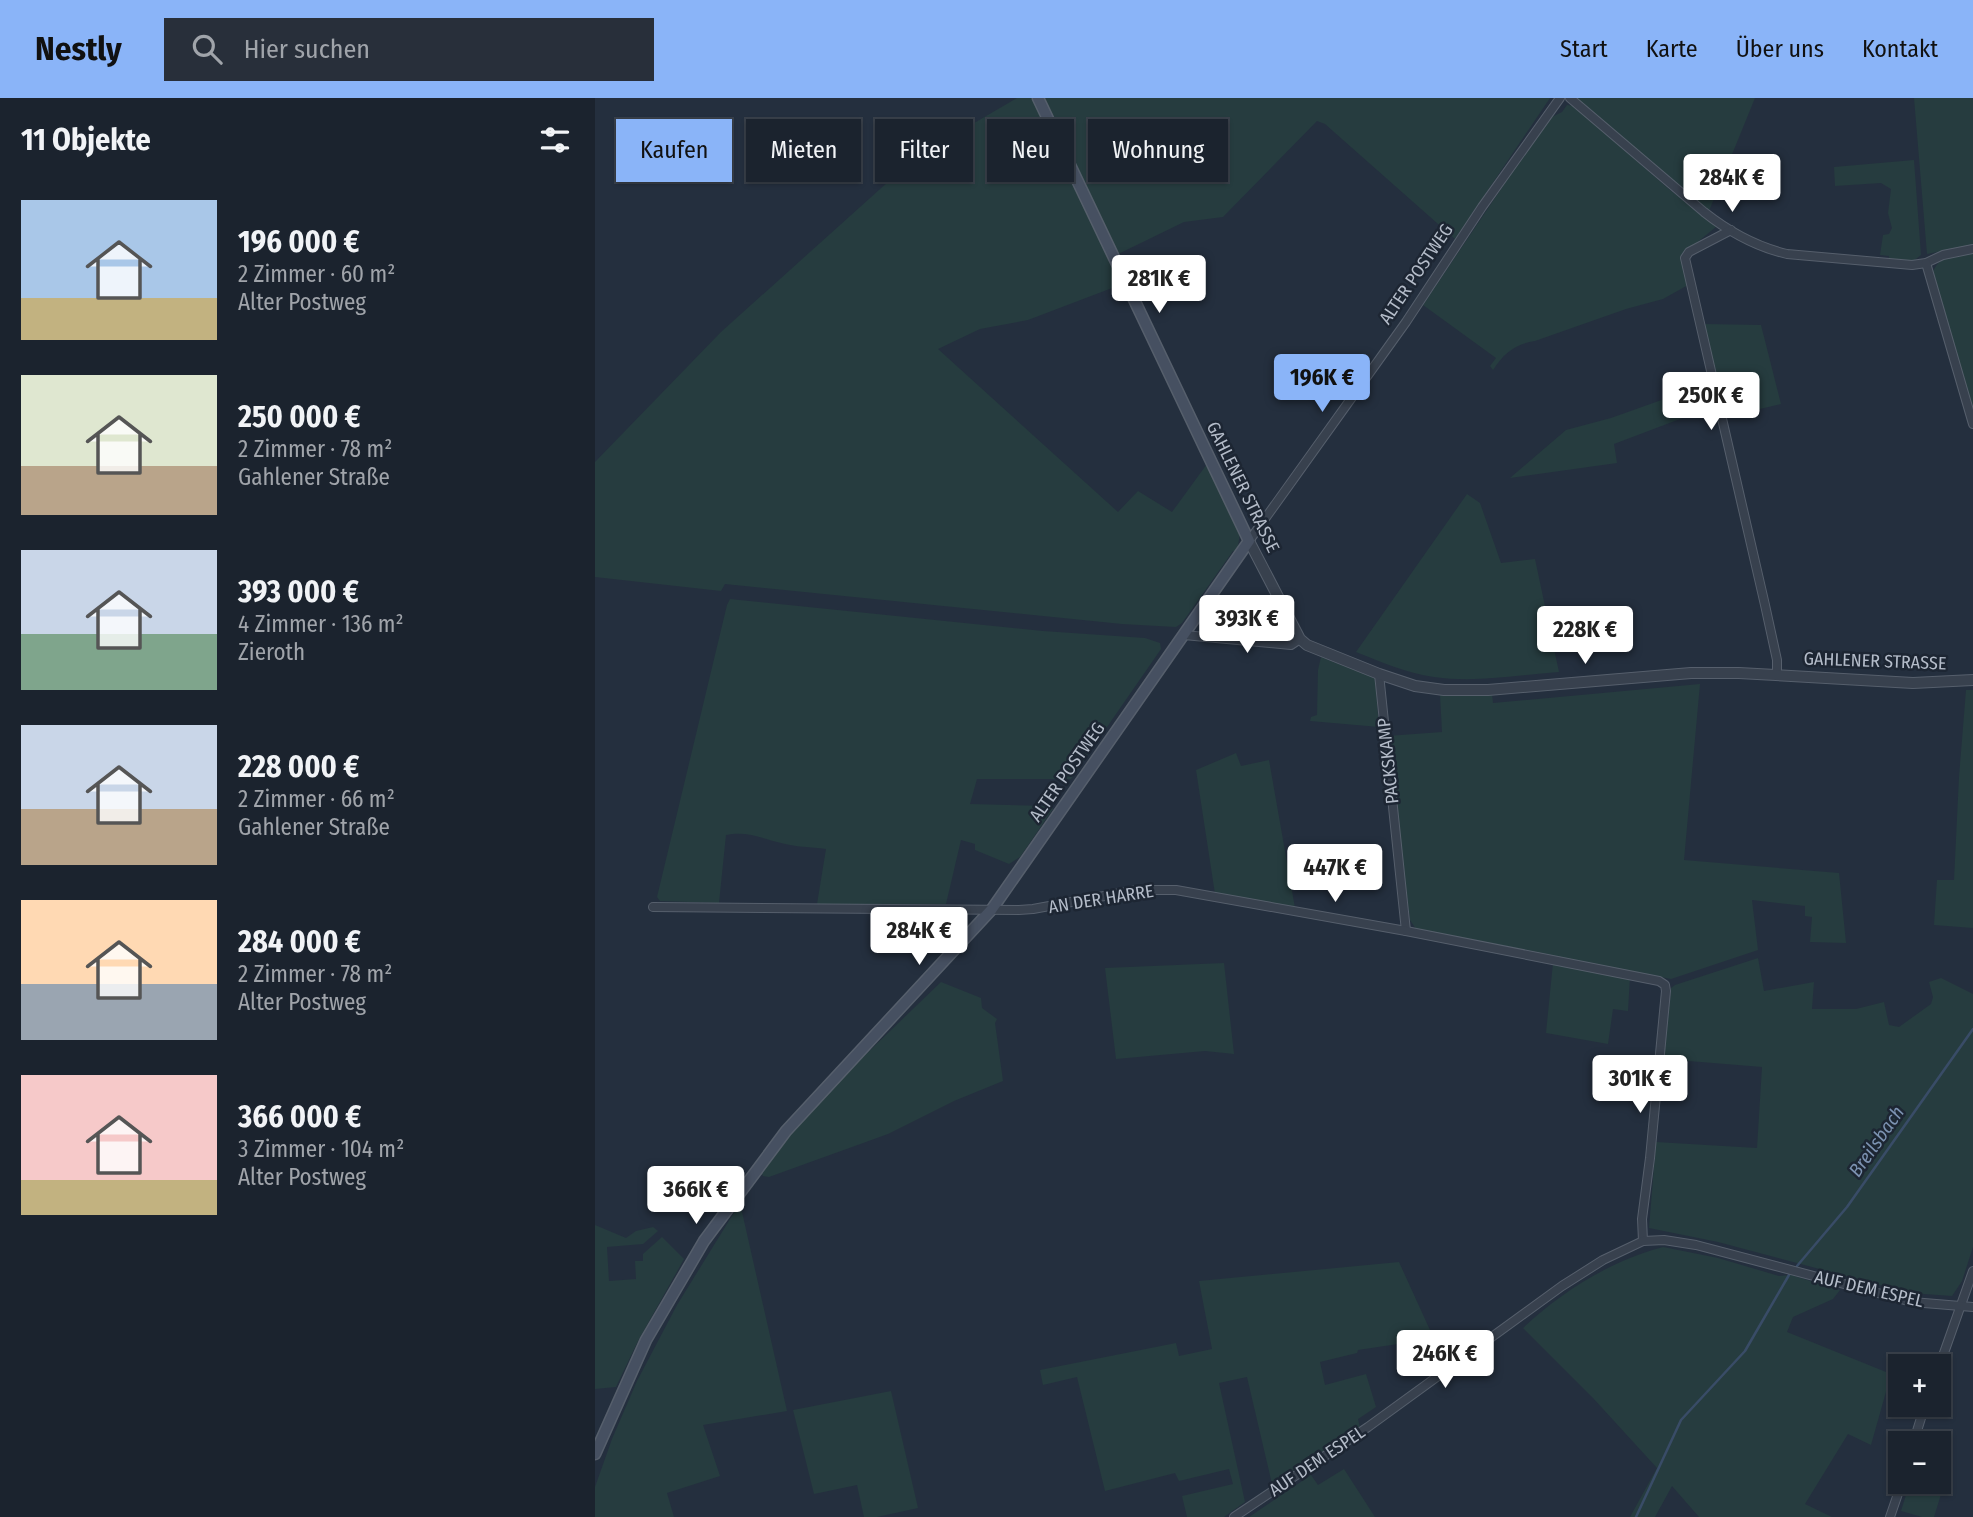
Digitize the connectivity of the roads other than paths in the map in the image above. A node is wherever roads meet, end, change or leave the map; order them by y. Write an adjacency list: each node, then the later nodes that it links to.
1 (1560, 98): 8 (street, ALTER POSTWEG)
2 (1570, 98): 4 (street)
3 (1039, 100): 8 (main road, GAHLENER STRASSE)
4 (1731, 230): 6 (street); 12 (street)
5 (1973, 250): 6 (street)
6 (1926, 263): 7 (street)
7 (1973, 424)
8 (1249, 541): 9 (main road, ALTER POSTWEG); 10 (street, GAHLENER STRASSE)
9 (1184, 635): 10 (street); 15 (main road, ALTER POSTWEG)
10 (1300, 639): 11 (street, GAHLENER STRASSE)
11 (1379, 674): 12 (street, GAHLENER STRASSE); 16 (street, PACKSKAMP)
12 (1777, 675): 13 (street, GAHLENER STRASSE)
13 (1973, 680)
14 (653, 906): 15 (street, AN DER HARRE)
15 (992, 909): 16 (street, AN DER HARRE); 22 (main road, ALTER POSTWEG)
16 (1406, 931): 17 (street, AN DER HARRE)
17 (1643, 1241): 19 (street, AUF DEM ESPEL); 24 (street, AUF DEM ESPEL)
18 (1973, 1271): 19 (street)
19 (1960, 1306): 20 (street, AUF DEM ESPEL); 21 (street)
20 (1973, 1307)
21 (1943, 1354)
22 (595, 1454)
23 (1898, 1494): 25 (street)
24 (1234, 1517)
25 (1890, 1517)

